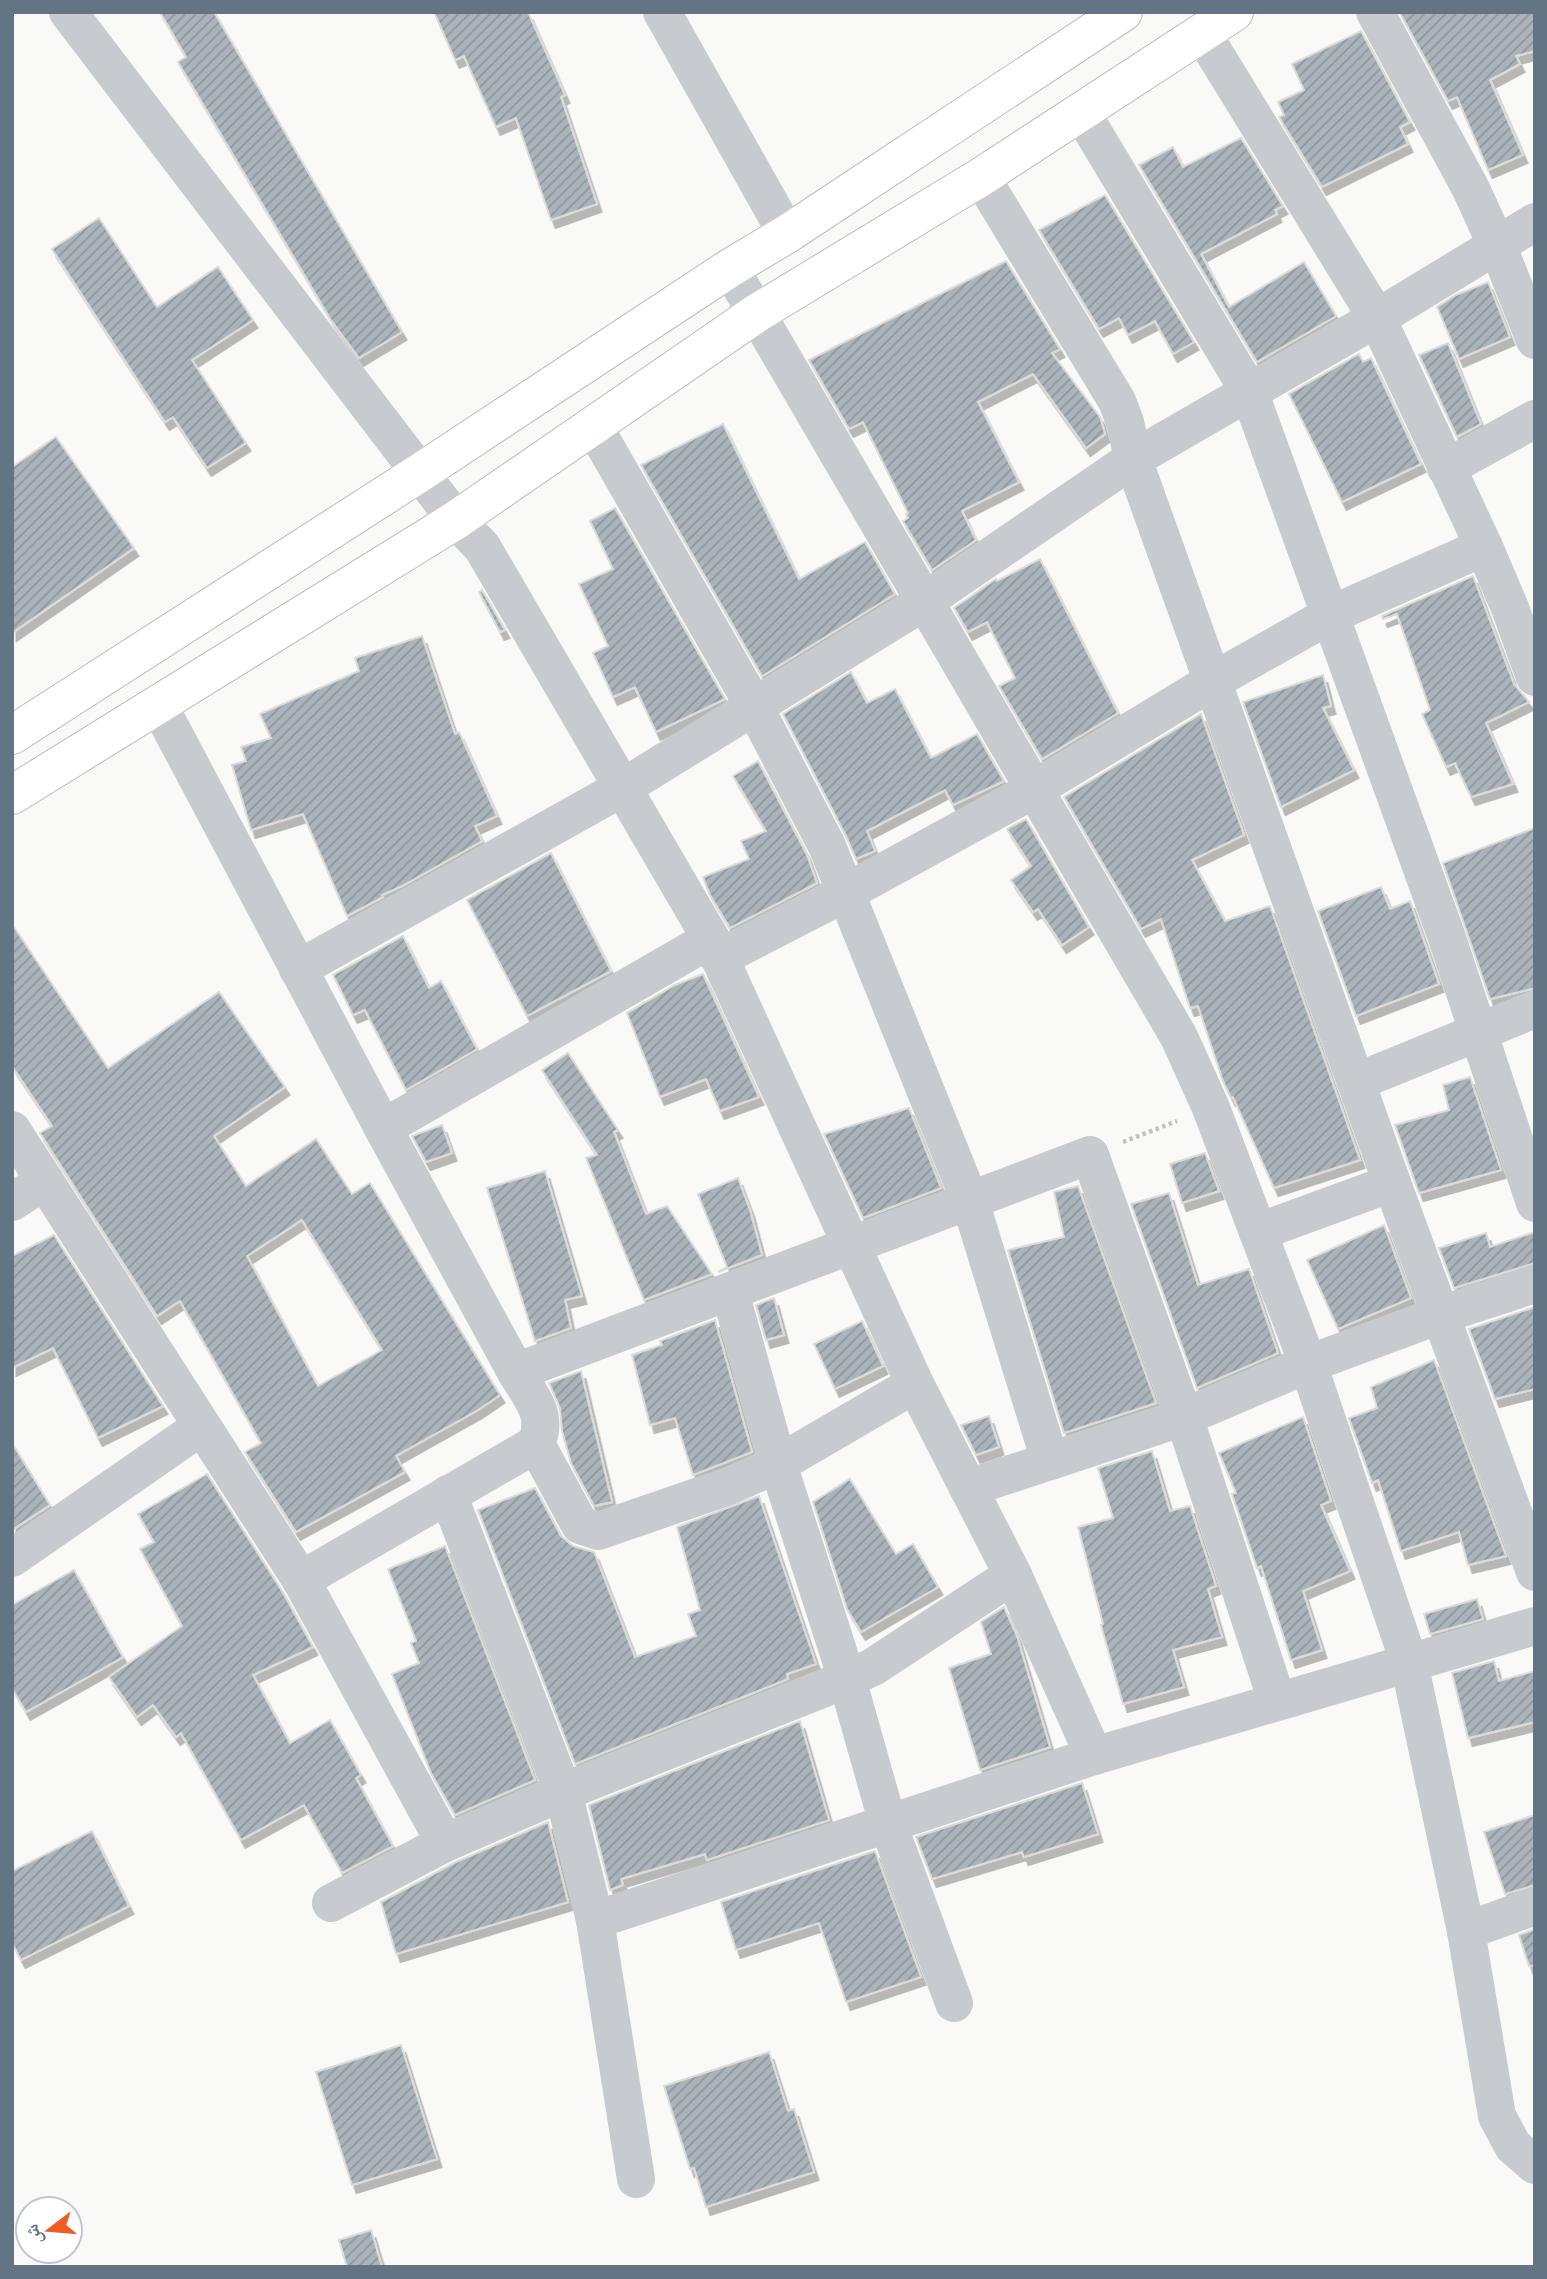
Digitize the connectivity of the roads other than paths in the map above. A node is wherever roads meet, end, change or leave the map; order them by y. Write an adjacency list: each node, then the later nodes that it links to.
1 (68, 12): 21 (street)
2 (662, 12): 10 (street)
3 (1123, 12): 10 (main road)
4 (1234, 12): 6 (main road)
5 (1375, 12): 11 (street)
6 (1202, 33): 7 (main road); 14 (street)
7 (1081, 112): 8 (main road); 16 (street)
8 (981, 177): 13 (main road); 19 (street)
9 (1535, 222): 11 (street)
10 (787, 234): 12 (main road)
11 (1496, 244): 14 (street); 15 (street)
12 (730, 268): 13 (street); 21 (main road)
13 (757, 313): 18 (main road); 24 (street)
14 (1377, 318): 16 (street); 20 (street)
15 (1535, 341)
16 (1249, 391): 19 (street); 25 (street)
17 (1535, 419): 20 (street)
18 (593, 425): 22 (main road); 29 (street)
19 (1133, 459): 24 (street); 27 (street)
20 (1446, 468): 23 (street)
21 (421, 472): 22 (street); 30 (main road)
22 (456, 520): 28 (main road); 31 (street)
23 (1483, 547): 25 (street); 26 (street)
24 (925, 601): 29 (street); 32 (street)
25 (1330, 615): 27 (street); 38 (street)
26 (1535, 677)
27 (1213, 681): 32 (street); 39 (street)
28 (158, 704): 33 (main road); 36 (street)
29 (754, 706): 31 (street); 34 (street)
30 (12, 735)
31 (622, 788): 35 (street); 36 (street)
32 (1035, 789): 34 (street); 47 (street)
33 (12, 795)
34 (845, 893): 35 (street); 44 (street)
35 (715, 949): 40 (street); 48 (street)
36 (298, 969): 40 (street)
37 (1535, 1009): 38 (street)
38 (1478, 1033): 39 (street); 46 (street)
39 (1356, 1082): 43 (street)
40 (383, 1128): 53 (street)
41 (12, 1130): 42 (street)
42 (45, 1181): 45 (street); 56 (street)
43 (1392, 1183): 47 (street); 51 (street)
44 (970, 1201): 48 (street); 55 (street); 58 (street)
45 (12, 1202)
46 (1535, 1203)
47 (1258, 1233): 52 (street)
48 (852, 1246): 50 (street); 54 (street)
49 (1535, 1284): 51 (street)
50 (730, 1292): 53 (street); 59 (street)
51 (1440, 1315): 52 (street); 63 (street)
52 (1308, 1364): 55 (street); 67 (street)
53 (516, 1372): 57 (street)
54 (915, 1384): 59 (street); 60 (street)
55 (1184, 1417): 58 (street); 69 (street)
56 (202, 1426): 62 (street); 65 (street)
57 (536, 1444): 59 (street); 61 (street)
58 (1050, 1461): 60 (street)
59 (778, 1464): 68 (street)
60 (968, 1488): 64 (street)
61 (449, 1494): 65 (street); 71 (street)
62 (12, 1558)
63 (1535, 1572)
64 (1013, 1575): 68 (street); 70 (street)
65 (301, 1580): 73 (street)
66 (1535, 1626): 67 (street)
67 (1409, 1662): 69 (street); 77 (street)
68 (847, 1679): 71 (street); 72 (street)
69 (1277, 1701): 70 (street)
70 (1094, 1756): 72 (street)
71 (563, 1792): 73 (street); 76 (street)
72 (888, 1824): 76 (street); 78 (street)
73 (445, 1843): 74 (street)
74 (331, 1903)
75 (1535, 1906): 77 (street)
76 (595, 1920): 80 (street)
77 (1466, 1931): 79 (street)
78 (954, 2003)
79 (1535, 2165)
80 (636, 2179)

